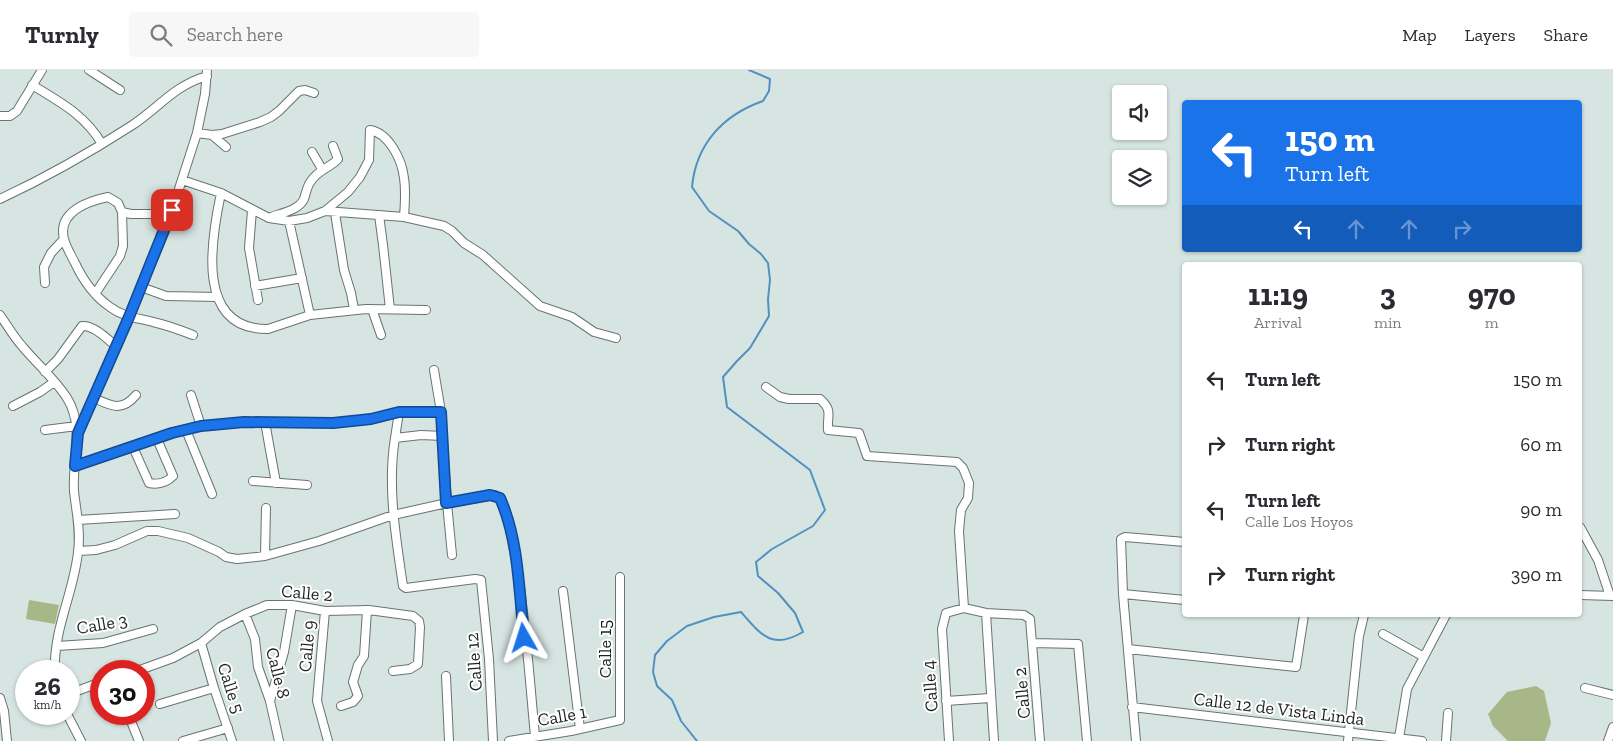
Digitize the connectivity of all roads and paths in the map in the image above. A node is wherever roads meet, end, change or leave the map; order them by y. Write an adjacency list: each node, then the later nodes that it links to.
1 (42, 70): 4 (street)
2 (89, 70): 5 (street)
3 (207, 73): 8 (street); 10 (street)
4 (32, 85): 7 (street); 10 (street)
5 (120, 90)
6 (314, 93): 9 (street)
7 (0, 116)
8 (197, 133): 9 (street); 15 (street)
9 (212, 135): 12 (street)
10 (102, 144): 17 (street)
11 (333, 146): 14 (street)
12 (226, 147)
13 (312, 152): 14 (street)
14 (322, 169): 25 (street)
15 (182, 180): 16 (street); 31 (street)
16 (222, 193): 18 (street); 33 (street)
17 (0, 199)
18 (252, 210): 25 (street); 30 (street)
19 (325, 211): 21 (street); 24 (street); 26 (street)
20 (122, 212): 22 (street); 27 (street); 32 (street)
21 (335, 213): 23 (street); 35 (street)
22 (150, 214)
23 (378, 215): 24 (street); 37 (street)
24 (404, 217): 44 (street)
25 (269, 218): 26 (street)
26 (289, 221): 28 (street)
27 (64, 239): 29 (street); 32 (street)
28 (302, 278): 30 (street); 40 (street)
29 (45, 283)
30 (256, 286): 34 (street)
31 (141, 287): 33 (street); 41 (street)
32 (95, 294): 41 (street)
33 (218, 297): 40 (street)
34 (258, 300)
35 (354, 309): 36 (street); 40 (street)
36 (372, 309): 37 (street); 43 (street)
37 (390, 309): 38 (street)
38 (426, 310)
39 (0, 315): 47 (street)
40 (310, 315)
41 (129, 317): 42 (street); 45 (street)
42 (193, 335)
43 (381, 335)
44 (616, 338)
45 (116, 346): 47 (street); 52 (street)
46 (434, 370): 55 (street)
47 (45, 372): 48 (street)
48 (54, 382): 53 (street); 59 (street)
49 (766, 387): 87 (street)
50 (136, 395): 52 (street)
51 (190, 395): 57 (street)
52 (94, 398): 59 (street)
53 (14, 406)
54 (399, 412): 55 (street); 56 (street); 62 (street)
55 (441, 412): 61 (street)
56 (265, 422): 57 (street); 67 (street)
57 (201, 426): 60 (street)
58 (45, 430): 59 (street)
59 (77, 430): 65 (street)
60 (186, 430): 63 (street); 69 (street)
61 (442, 436): 62 (street); 70 (street)
62 (395, 438): 73 (street)
63 (156, 439): 64 (street); 64 (street)
64 (133, 447): 65 (street)
65 (75, 466): 74 (street)
66 (253, 481): 67 (street)
67 (276, 483): 68 (street)
68 (307, 485)
69 (212, 494)
70 (446, 503): 73 (street); 78 (street); 124 (street)
71 (266, 508): 79 (street)
72 (176, 514): 74 (street)
73 (393, 515): 79 (street); 134 (street, Calle 12)
74 (78, 520): 77 (street)
75 (1583, 540): 84 (street)
76 (1182, 542): 82 (street)
77 (78, 551): 79 (street); 99 (street)
78 (452, 555)
79 (265, 556)
80 (620, 577): 117 (street, Calle 15)
81 (562, 591): 122 (street)
82 (1123, 594): 85 (street); 100 (street)
83 (1582, 595): 84 (street)
84 (1612, 596)
85 (1182, 600)
86 (292, 605): 89 (street, Calle 2); 91 (street, Calle 2); 111 (street)
87 (964, 608): 90 (street); 112 (street, Calle 4)
88 (367, 610): 89 (street, Calle 2); 104 (street, Calle 2); 114 (street)
89 (325, 611): 132 (street, Calle 9)
90 (986, 613): 98 (street, Calle 2); 110 (street)
91 (246, 614): 97 (street, Calle 2); 111 (street, Calle 8)
92 (1304, 617): 100 (street)
93 (1364, 617): 123 (street)
94 (1445, 617): 101 (street)
95 (153, 629): 99 (street, Calle 3)
96 (1383, 634): 101 (street)
97 (201, 643): 103 (street, Calle 2); 106 (street, Calle 5)
98 (1032, 644): 138 (street, Calle 2); 139 (street)
99 (57, 646): 102 (street)
100 (1128, 649): 115 (street)
101 (1424, 657): 125 (street)
102 (54, 660)
103 (155, 664)
104 (394, 671)
105 (446, 676): 133 (street)
106 (214, 688): 113 (street); 121 (street, Calle 5)
107 (1585, 688): 108 (street)
108 (1613, 695)
109 (0, 698): 126 (street)
110 (990, 698): 112 (street); 137 (street)
111 (270, 701): 131 (street, Calle 8)
112 (946, 701): 136 (street, Calle 4)
113 (160, 704)
114 (341, 706)
115 (1132, 707): 123 (street, Calle 12 de Vista Linda); 140 (street)
116 (1448, 713): 143 (street)
117 (620, 720): 122 (street, Calle 1)
118 (73, 725): 127 (street)
119 (132, 725): 128 (street)
120 (1613, 727): 144 (street)
121 (228, 728): 129 (street); 130 (street, Calle 5)
122 (580, 729): 124 (street, Calle 1)
123 (1348, 732): 125 (street, Calle 12 de Vista Linda); 141 (street)
124 (534, 736): 135 (street, Calle 1)
125 (1399, 738): 142 (street, Calle 12 de Vista Linda)
126 (7, 741)
127 (81, 741)
128 (139, 741)
129 (183, 741)
130 (232, 741)
131 (279, 741)
132 (328, 741)
133 (449, 741)
134 (493, 741)
135 (509, 741)
136 (949, 741)
137 (994, 741)
138 (1040, 741)
139 (1087, 741)
140 (1136, 741)
141 (1348, 741)
142 (1422, 741)
143 (1446, 741)
144 (1608, 741)

